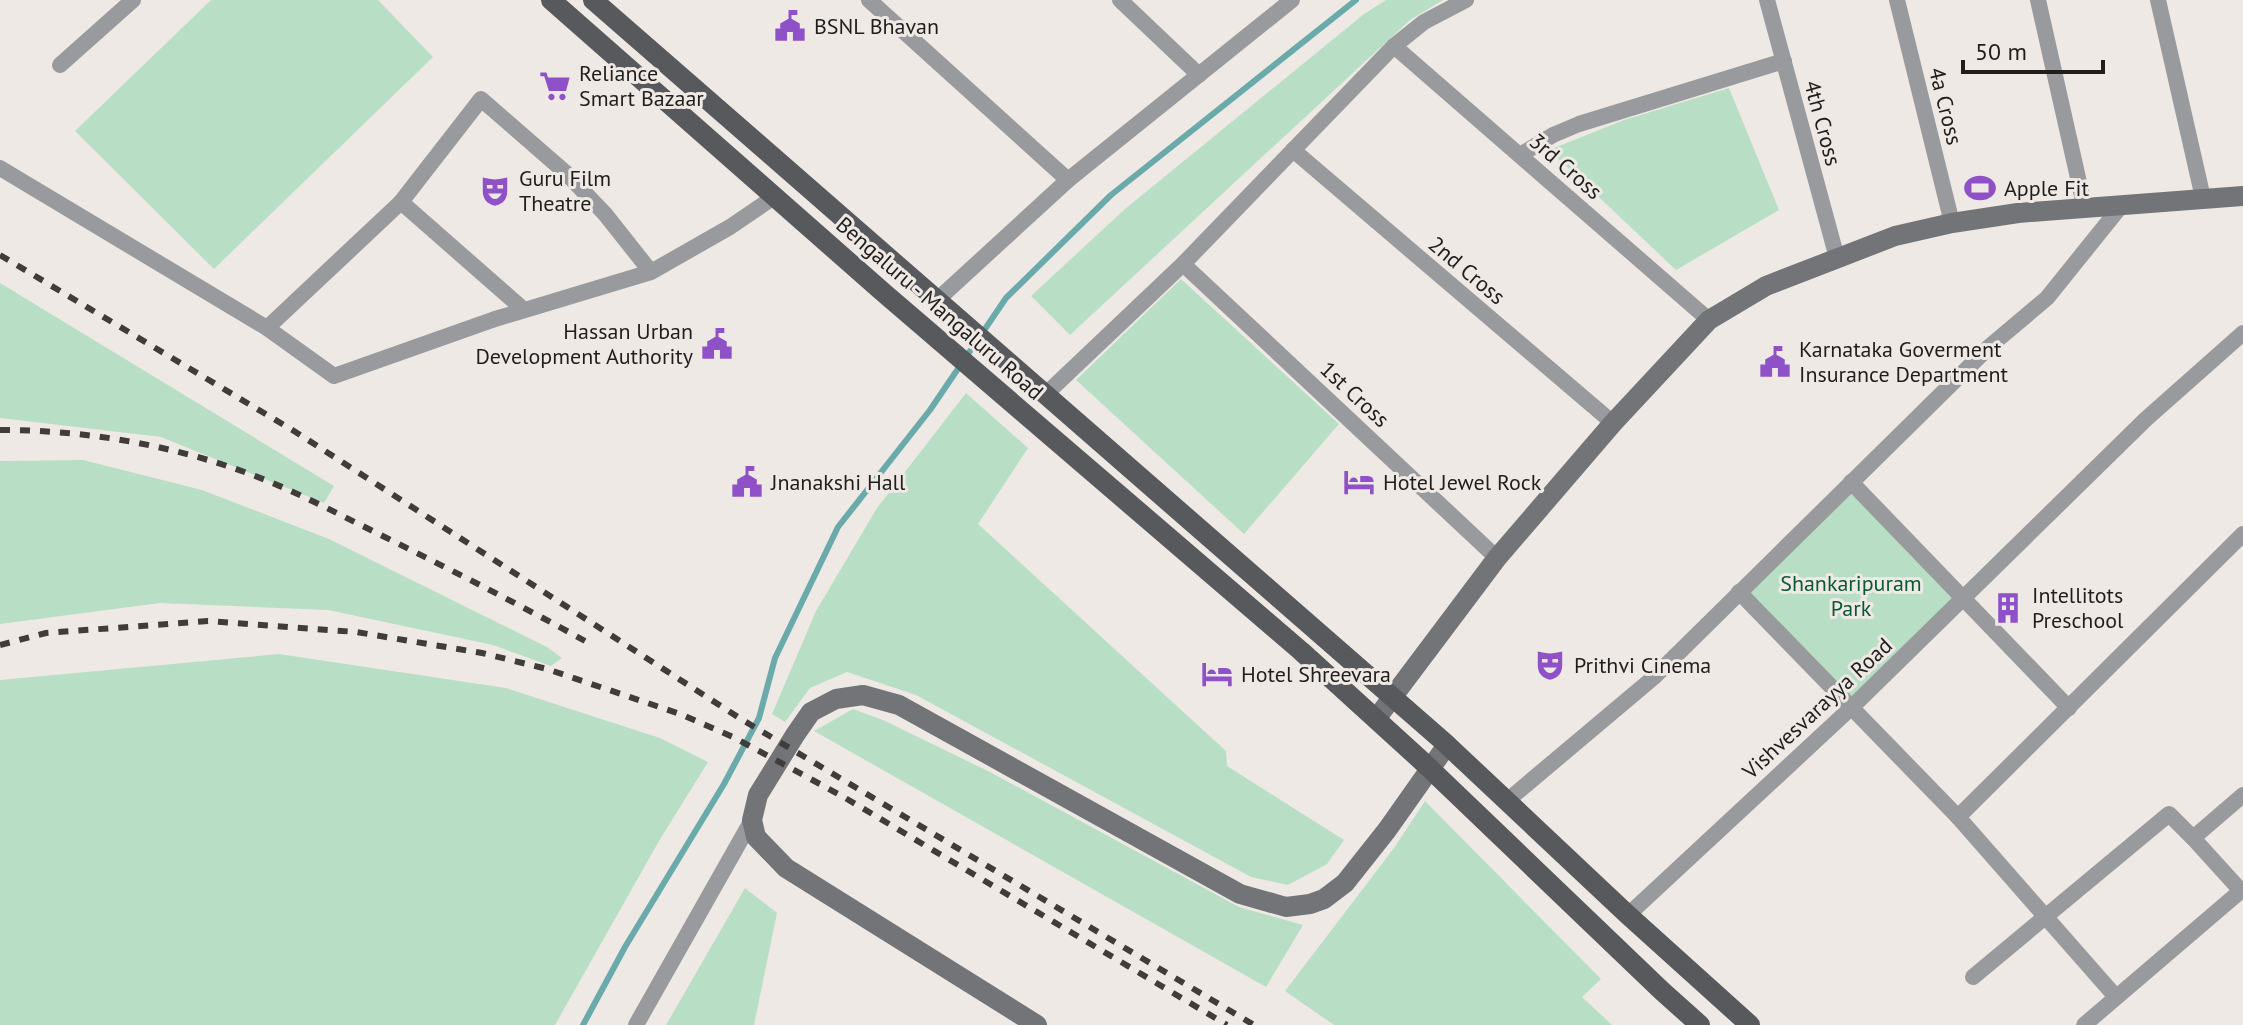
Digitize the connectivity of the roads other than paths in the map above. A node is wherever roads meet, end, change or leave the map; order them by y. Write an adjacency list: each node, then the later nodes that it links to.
1 (133, 0): 14 (street)
2 (551, 0): 21 (main road, Bengaluru - Mangaluru Road)
3 (593, 0): 30 (main road, Bengaluru - Mangaluru Road)
4 (869, 0): 19 (street)
5 (1120, 0): 15 (street)
6 (1292, 0): 15 (street)
7 (1466, 0): 12 (street)
8 (1767, 0): 13 (street, 4th Cross)
9 (1897, 0): 26 (street, 4a Cross)
10 (2038, 0): 25 (street)
11 (2158, 0): 22 (street)
12 (1394, 46): 16 (street); 17 (street, 3rd Cross)
13 (1784, 61): 17 (street); 27 (street, 4th Cross)
14 (60, 65)
15 (1199, 75): 19 (street)
16 (1293, 150): 28 (street); 37 (street, 2nd Cross)
17 (1520, 155): 33 (street, 3rd Cross)
18 (0, 168): 34 (street)
19 (1068, 180): 30 (street)
20 (2243, 196): 22 (street)
21 (774, 197): 29 (street); 32 (main road, Bengaluru - Mangaluru Road)
22 (2203, 198): 24 (street)
23 (401, 202): 29 (street); 31 (street); 34 (street)
24 (2121, 206): 25 (street); 38 (street)
25 (2085, 209): 26 (street)
26 (1952, 223): 27 (street)
27 (1837, 258): 33 (street)
28 (1183, 264): 36 (street); 40 (street, 1st Cross)
29 (651, 272): 31 (street)
30 (936, 301): 32 (main road); 36 (main road, Bengaluru - Mangaluru Road)
31 (524, 310): 34 (street)
32 (916, 320): 46 (main road, Bengaluru - Mangaluru Road)
33 (1709, 320): 37 (street)
34 (267, 328)
35 (2243, 333): 42 (street, Vishvesvarayya Road)
36 (1046, 394): 43 (main road, Bengaluru - Mangaluru Road)
37 (1613, 423): 40 (street)
38 (1851, 482): 41 (street); 42 (street)
39 (2243, 534): 45 (street)
40 (1497, 558): 43 (street)
41 (1739, 592): 44 (street); 50 (street)
42 (1963, 598): 44 (street, Vishvesvarayya Road); 45 (street)
43 (1392, 697): 46 (street); 47 (main road, Bengaluru - Mangaluru Road)
44 (1852, 707): 51 (street); 55 (street, Vishvesvarayya Road)
45 (2069, 708): 51 (street)
46 (1376, 719): 48 (main road, Bengaluru - Mangaluru Road)
47 (1447, 745): 48 (street); 50 (main road, Bengaluru - Mangaluru Road)
48 (1430, 768): 52 (street); 57 (main road, Bengaluru - Mangaluru Road)
49 (2243, 795): 53 (street)
50 (1508, 800): 55 (main road, Bengaluru - Mangaluru Road)
51 (1958, 817): 56 (street)
52 (752, 820): 60 (street); 61 (street)
53 (2193, 838): 54 (street); 56 (street)
54 (2242, 890): 59 (street)
55 (1628, 915): 57 (main road); 63 (main road, Bengaluru - Mangaluru Road)
56 (2044, 916): 58 (street); 59 (street)
57 (1605, 937): 62 (main road, Bengaluru - Mangaluru Road)
58 (1973, 977)
59 (2116, 997): 64 (street)
60 (636, 1025)
61 (1037, 1025)
62 (1700, 1025)
63 (1750, 1025)
64 (2084, 1025)

